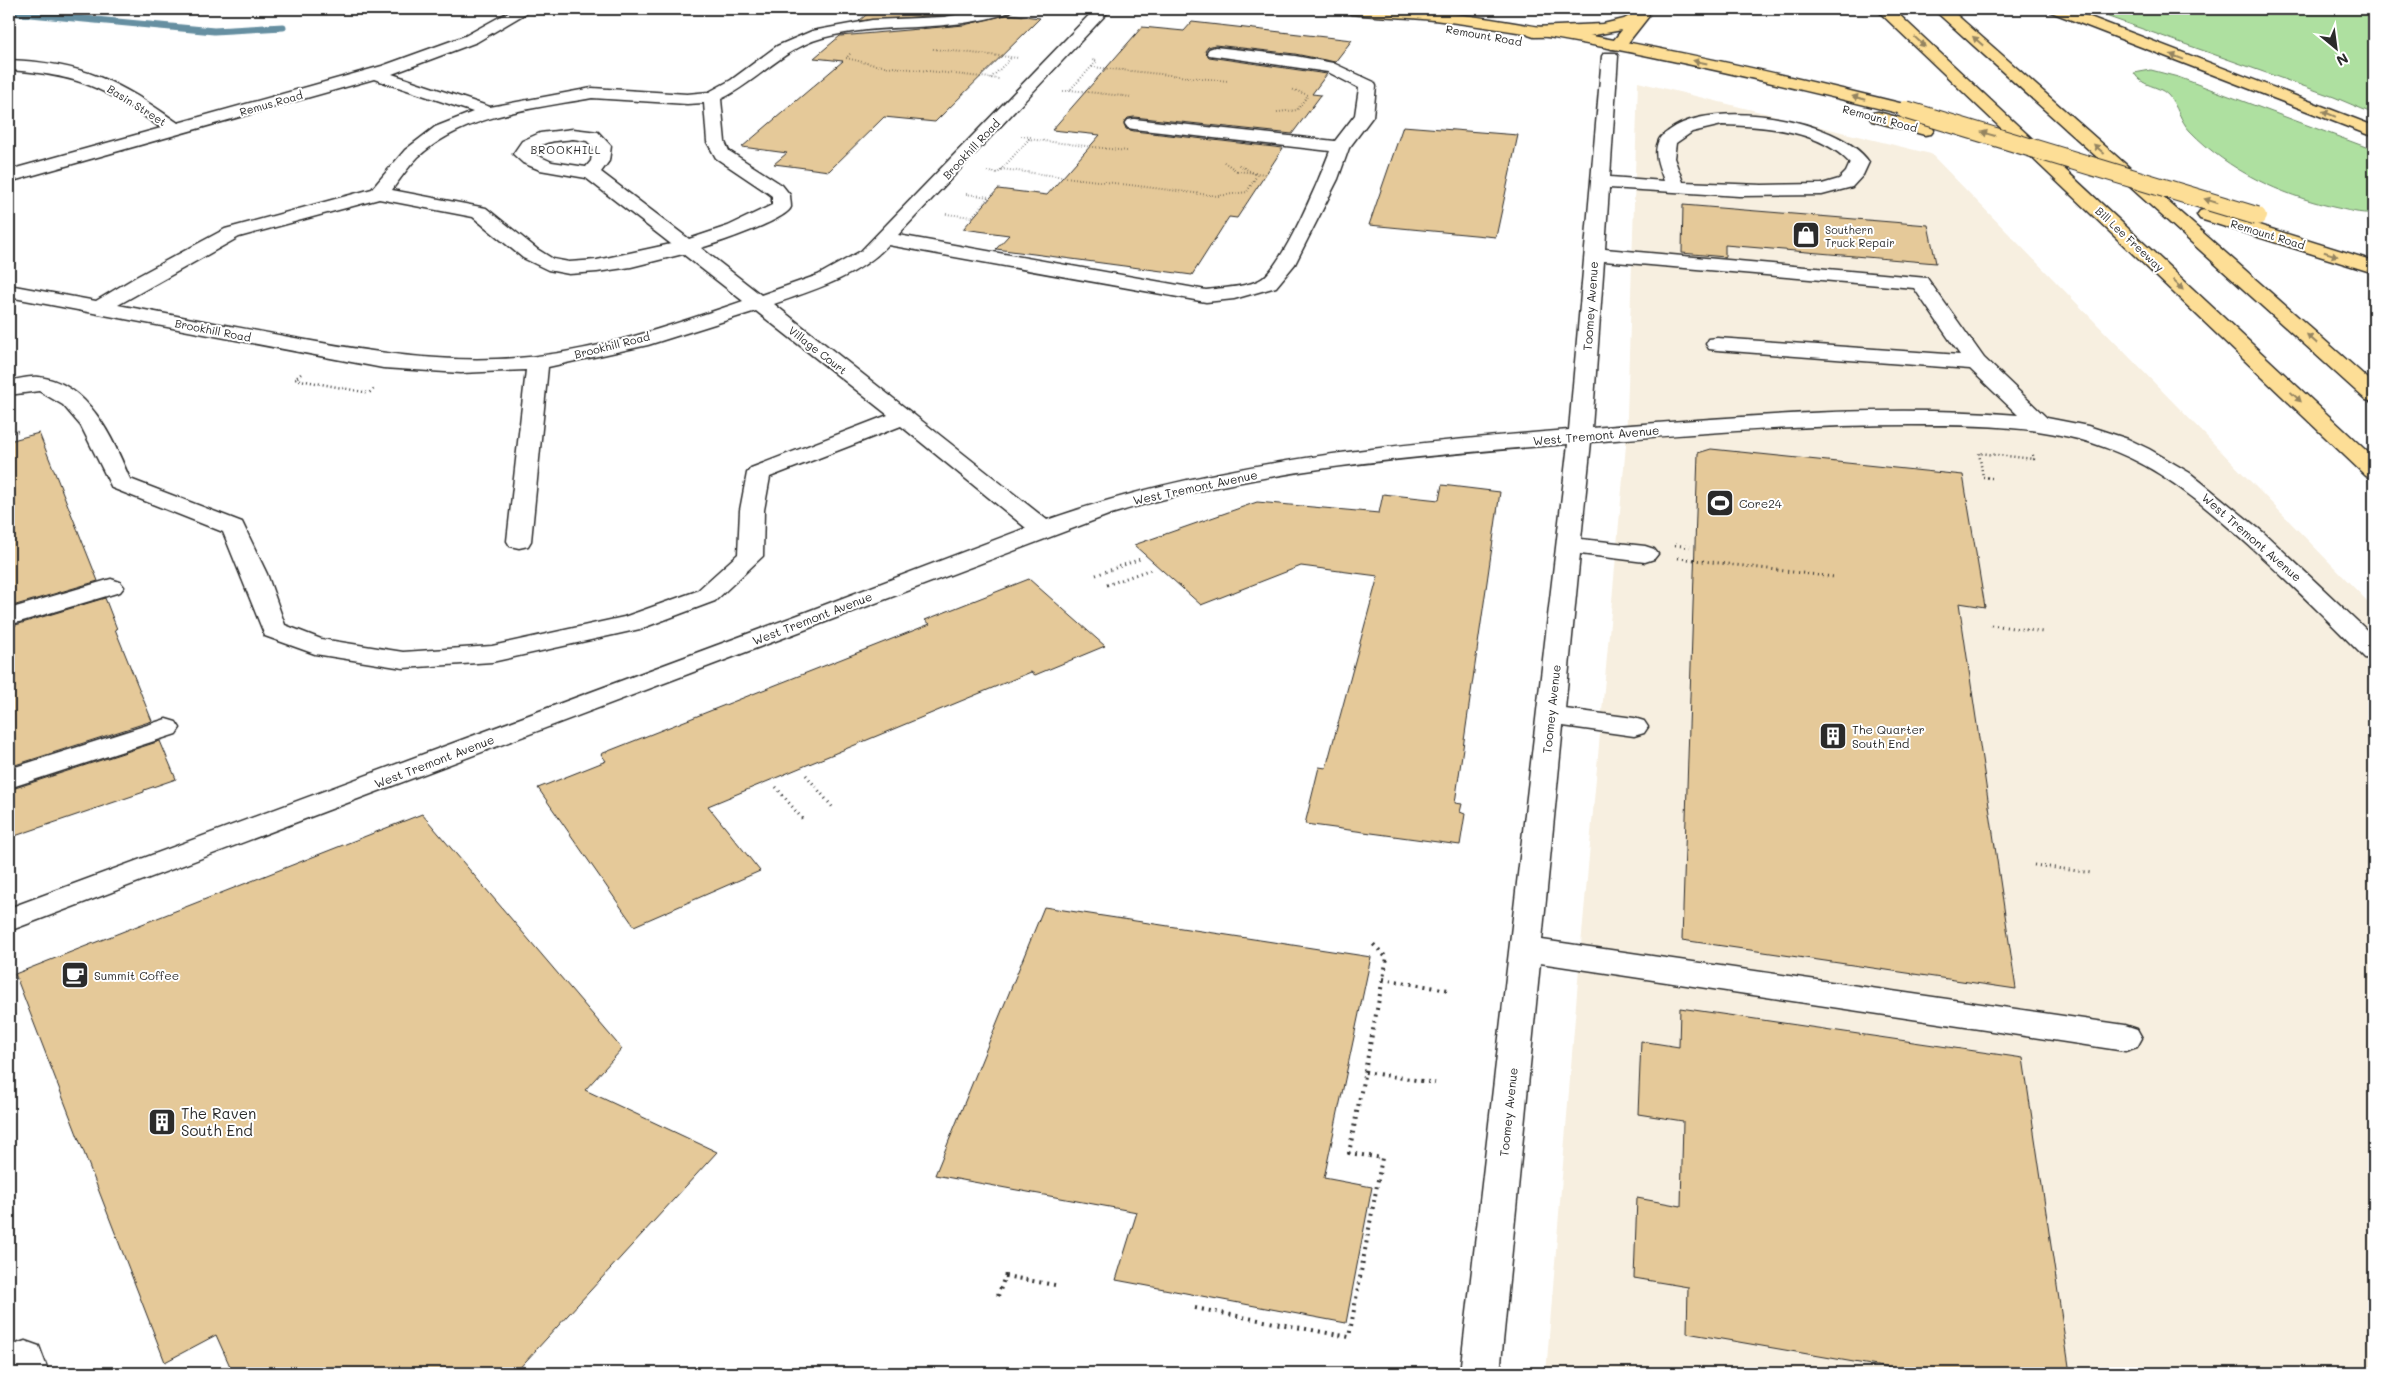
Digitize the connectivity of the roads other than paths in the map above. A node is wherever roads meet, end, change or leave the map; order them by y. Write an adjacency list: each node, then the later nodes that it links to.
1 (525, 9): 14 (street, Remus Road)
2 (1005, 9): 15 (street)
3 (1103, 9): 26 (street, Brookhill Road)
4 (1351, 9): 8 (main road, Remount Road)
5 (1884, 9): 42 (main road, Bill Lee Freeway, one-way to 42)
6 (1940, 9): 38 (main road, one-way to 6)
7 (2056, 9): 19 (main road, one-way to 7)
8 (1378, 10): 10 (main road, Remount Road); 12 (main road, Remount Road)
9 (1643, 12): 10 (main road); 12 (main road)
10 (1534, 32): 12 (main road, Remount Road)
11 (1215, 52): 20 (street)
12 (1613, 52): 23 (street, Toomey Avenue); 28 (main road, Remount Road, one-way to 12, bridge); 30 (main road, Remount Road, one-way to 30)
13 (9, 65): 18 (street, Basin Street)
14 (376, 74): 16 (street); 18 (street, Remus Road)
15 (712, 97): 16 (street); 27 (street)
16 (489, 112): 25 (street)
17 (1134, 124): 20 (street)
18 (176, 130): 22 (street, Remus Road)
19 (2374, 132)
20 (1340, 147): 26 (street)
21 (591, 174): 27 (street, Village Court)
22 (9, 176)
23 (1599, 182): 24 (street); 29 (street, Toomey Avenue)
24 (1676, 187): 24 (street)
25 (379, 193): 27 (street); 33 (street)
26 (885, 239): 32 (street, Brookhill Road)
27 (686, 246): 32 (street, Village Court)
28 (2374, 250)
29 (1594, 254): 36 (street); 41 (street, Toomey Avenue)
30 (2374, 267)
31 (9, 291): 33 (street, Brookhill Road)
32 (758, 303): 35 (street, Brookhill Road); 39 (street, Village Court)
33 (99, 308): 35 (street, Brookhill Road)
34 (1717, 344): 36 (street)
35 (538, 362): 44 (street)
36 (1976, 362): 40 (street)
37 (9, 388): 39 (street)
38 (2374, 395)
39 (903, 417): 43 (street, Village Court)
40 (2035, 434): 41 (street, West Tremont Avenue); 49 (street, West Tremont Avenue)
41 (1580, 436): 43 (street, West Tremont Avenue); 45 (street, Toomey Avenue)
42 (2374, 471)
43 (1043, 529): 54 (street, West Tremont Avenue)
44 (519, 541)
45 (1568, 545): 46 (street); 50 (street, Toomey Avenue)
46 (1645, 554)
47 (111, 587): 48 (street)
48 (9, 616)
49 (2374, 652)
50 (1550, 716): 51 (street); 55 (street, Toomey Avenue)
51 (1634, 727)
52 (166, 728): 53 (street)
53 (9, 779)
54 (9, 920)
55 (1525, 949): 56 (street); 57 (street, Toomey Avenue)
56 (2125, 1038)
57 (1480, 1373)

